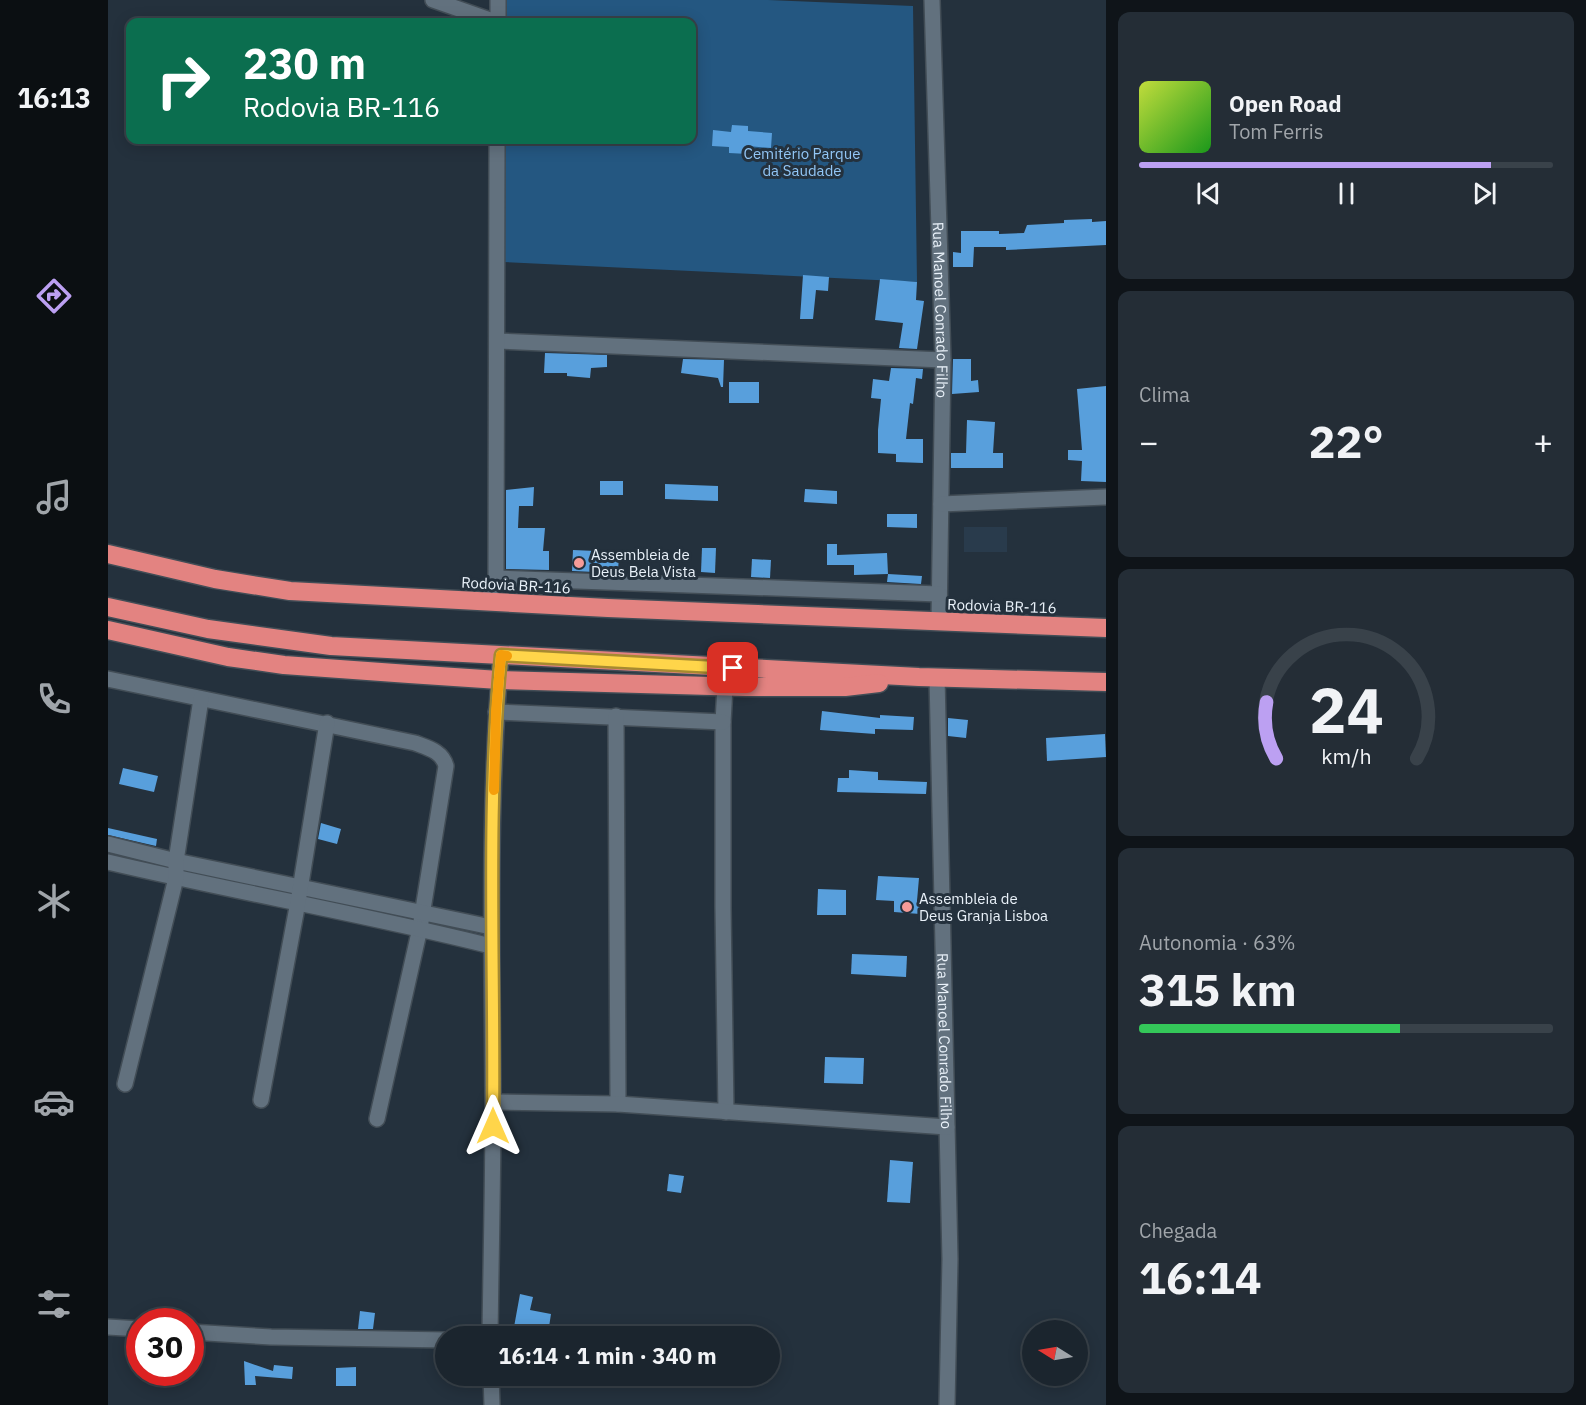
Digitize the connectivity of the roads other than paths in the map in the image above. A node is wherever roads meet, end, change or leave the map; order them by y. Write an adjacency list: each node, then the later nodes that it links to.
1 (433, 0): 4 (street)
2 (498, 0): 5 (street)
3 (932, 0): 8 (street, Rua Manoel Conrado Filho)
4 (485, 18)
5 (497, 18)
6 (497, 144): 7 (street)
7 (497, 341): 8 (street); 12 (street)
8 (943, 360): 10 (street, Rua Manoel Conrado Filho)
9 (1106, 497): 10 (street)
10 (941, 504): 13 (street, Rua Manoel Conrado Filho)
11 (108, 554): 14 (highway, Rodovia BR-116)
12 (496, 578): 13 (street); 14 (street)
13 (939, 594): 16 (street, Rua Manoel Conrado Filho)
14 (488, 601): 16 (highway, Rodovia BR-116)
15 (108, 607): 19 (highway)
16 (939, 621): 17 (highway, Rodovia BR-116)
17 (1106, 628)
18 (108, 630): 22 (highway)
19 (501, 655): 20 (highway); 22 (street)
20 (928, 677): 23 (highway); 24 (highway); 45 (street, Rua Manoel Conrado Filho)
21 (108, 679): 25 (street)
22 (499, 680): 24 (highway); 26 (street)
23 (1106, 682)
24 (725, 687): 28 (street)
25 (201, 699): 29 (street); 31 (street)
26 (496, 712): 27 (street); 36 (street)
27 (616, 716): 28 (street); 42 (street)
28 (723, 722): 43 (street)
29 (327, 723): 34 (street); 35 (street)
30 (108, 844): 31 (street)
31 (176, 861): 33 (street); 34 (street)
32 (108, 862): 33 (street)
33 (176, 878): 34 (street); 39 (street)
34 (298, 894): 35 (street); 37 (street); 40 (street)
35 (421, 912): 36 (street); 37 (street)
36 (491, 927): 38 (street)
37 (420, 928): 38 (street); 44 (street)
38 (491, 946): 41 (street)
39 (125, 1083)
40 (261, 1100)
41 (493, 1102): 42 (street); 46 (street)
42 (618, 1104): 43 (street)
43 (726, 1112): 45 (street)
44 (377, 1119)
45 (947, 1127): 53 (street, Rua Manoel Conrado Filho)
46 (490, 1326)
47 (108, 1327): 48 (street)
48 (126, 1328)
49 (204, 1333): 50 (street)
50 (435, 1340)
51 (491, 1386): 52 (street)
52 (492, 1405)
53 (947, 1405)

